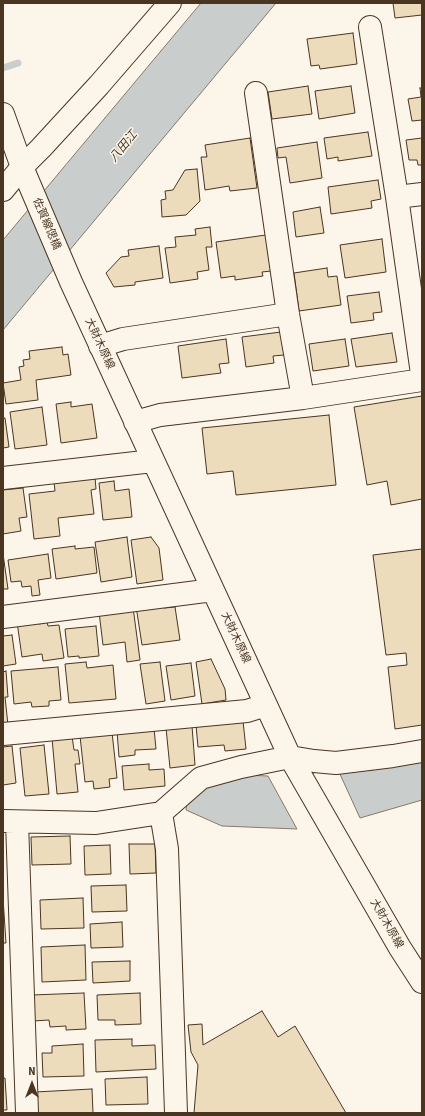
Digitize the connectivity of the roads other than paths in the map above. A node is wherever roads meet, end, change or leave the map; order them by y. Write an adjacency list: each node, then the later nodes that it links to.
1 (170, 3): 5 (street)
2 (370, 27): 8 (street)
3 (256, 93): 10 (street)
4 (3, 114): 5 (street)
5 (22, 167): 6 (street); 9 (street, 佐賀線偲橋)
6 (3, 190)
7 (422, 194): 8 (street)
8 (397, 197): 12 (street)
9 (71, 282): 11 (street, 大財木原線)
10 (288, 314): 11 (street); 14 (street)
11 (100, 346): 15 (street, 大財木原線)
12 (422, 374)
13 (422, 380): 14 (street)
14 (303, 398): 15 (street)
15 (135, 422): 16 (street, 大財木原線)
16 (153, 461): 17 (street); 18 (street, 大財木原線)
17 (3, 478)
18 (213, 590): 19 (street); 20 (street, 大財木原線)
19 (3, 617)
20 (266, 705): 21 (street); 23 (street, 大財木原線)
21 (3, 734)
22 (422, 751): 23 (street)
23 (290, 757): 24 (street); 26 (street, 大財木原線)
24 (160, 813): 25 (street); 28 (street)
25 (10, 821): 27 (street)
26 (422, 982)
27 (27, 1113)
28 (176, 1113)

